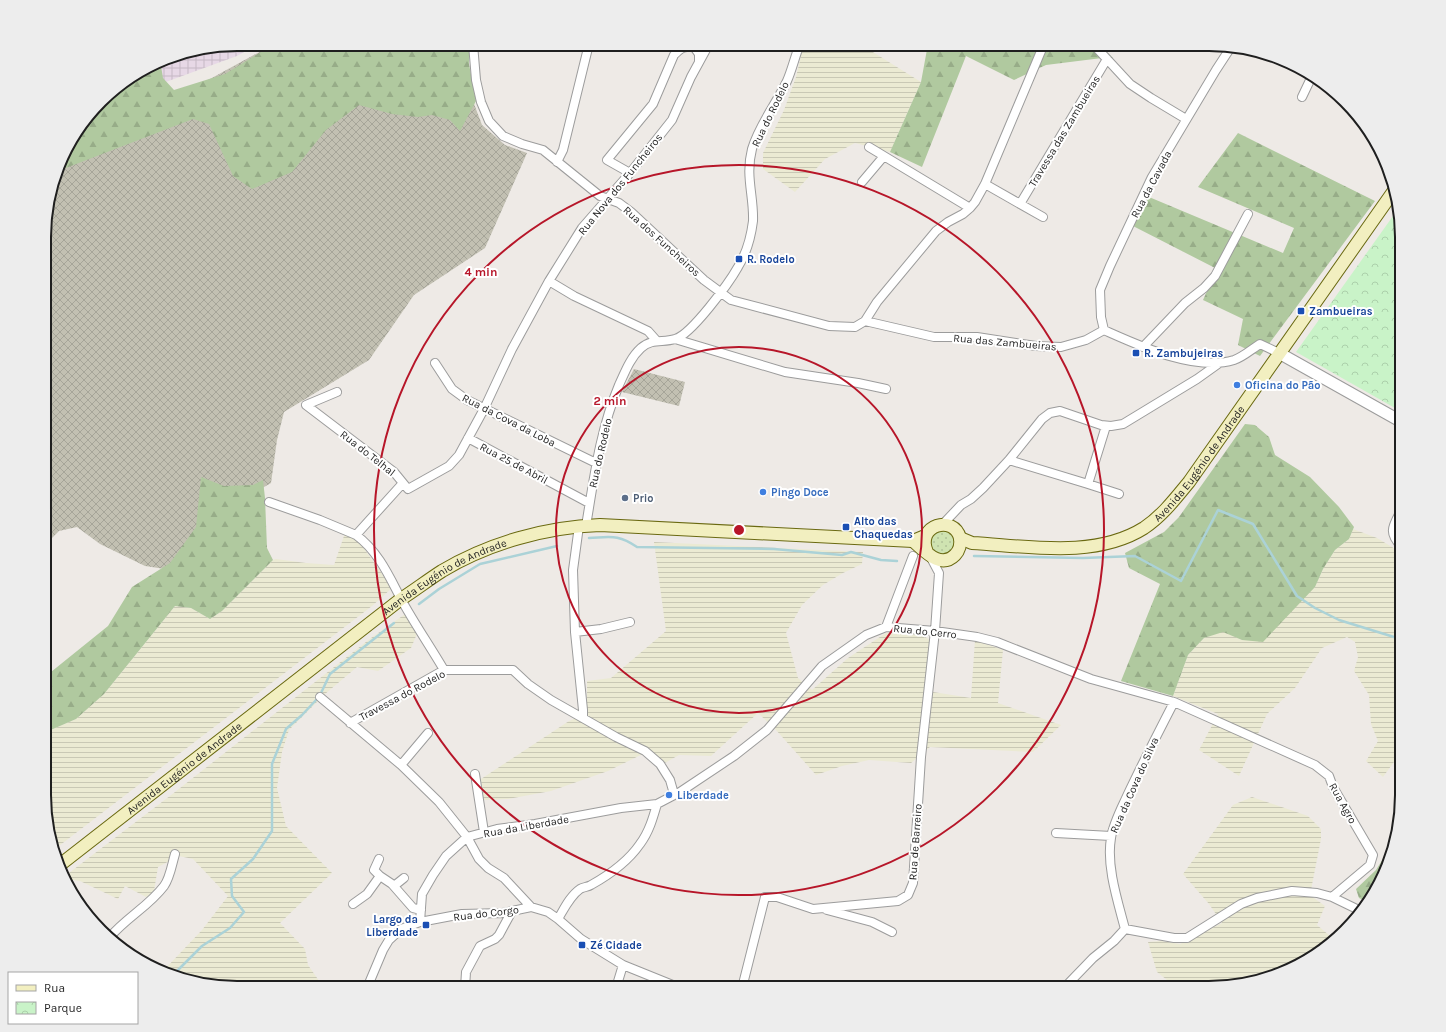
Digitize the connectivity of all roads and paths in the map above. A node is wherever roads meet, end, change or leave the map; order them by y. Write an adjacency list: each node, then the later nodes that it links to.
1 (474, 51): 17 (street, Rua dos Funcheiros)
2 (587, 51): 17 (street)
3 (678, 51): 18 (street)
4 (696, 51): 11 (street)
5 (705, 51): 11 (street, Rua Nova dos Funcheiros)
6 (797, 51): 28 (street, Rua do Rodelo)
7 (1041, 51): 20 (street)
8 (1100, 51): 10 (street)
9 (1228, 52): 14 (street, Rua da Cavada)
10 (1107, 59): 14 (street); 23 (street, Travessa das Zambueiras)
11 (699, 61): 18 (street, Rua Nova dos Funcheiros)
12 (1310, 81): 13 (street)
13 (1302, 97)
14 (1186, 118): 30 (street, Rua da Cavada)
15 (869, 147): 16 (street)
16 (884, 156): 19 (street); 24 (street)
17 (557, 162): 22 (street, Rua dos Funcheiros)
18 (630, 173): 22 (street, Rua Nova dos Funcheiros)
19 (862, 182)
20 (984, 184): 23 (street); 24 (street)
21 (1390, 196): 34 (main road, Avenida Eugénio de Andrade)
22 (607, 199): 27 (street, Rua Nova dos Funcheiros); 28 (street, Rua dos Funcheiros)
23 (1020, 204): 26 (street)
24 (970, 208): 29 (street)
25 (1248, 214): 33 (street)
26 (1043, 217)
27 (548, 281): 31 (street); 39 (street, Rua Nova dos Funcheiros)
28 (720, 292): 29 (street); 32 (street, Rua do Rodelo)
29 (866, 321): 30 (street, Rua das Zambueiras)
30 (1104, 330): 33 (street)
31 (656, 340): 32 (street); 44 (street, Rua do Rodelo)
32 (675, 340): 37 (street)
33 (1143, 347): 36 (street)
34 (1279, 353): 36 (street); 40 (street); 54 (main road, Avenida Eugénio de Andrade)
35 (435, 363): 39 (street, Rua da Cova da Loba)
36 (1218, 364): 41 (street)
37 (886, 388)
38 (337, 392): 45 (street, Rua do Telhal)
39 (484, 409): 42 (street, Rua 25 de Abril); 44 (street, Rua da Cova da Loba)
40 (1395, 418)
41 (1106, 426): 43 (street); 46 (street)
42 (468, 438): 45 (street); 49 (street, Rua 25 de Abril)
43 (1009, 460): 46 (street); 54 (street)
44 (596, 463): 49 (street, Rua do Rodelo)
45 (403, 483): 52 (street, Rua do Telhal)
46 (1088, 484): 47 (street)
47 (1119, 494)
48 (270, 502): 52 (street)
49 (589, 503): 51 (street, Rua do Rodelo)
50 (1395, 522): 55 (street)
51 (583, 526): 56 (main road, Avenida Eugénio de Andrade); 60 (main road, Avenida Eugénio de Andrade); 64 (street, Rua do Rodelo)
52 (356, 535): 60 (street)
53 (925, 536): 54 (main road, Avenida Eugénio de Andrade); 56 (main road, Avenida Eugénio de Andrade); 57 (main road)
54 (953, 540): 57 (main road, Avenida Eugénio de Andrade); 59 (street)
55 (1395, 540)
56 (913, 541): 57 (main road, Avenida Eugénio de Andrade)
57 (929, 554): 59 (street)
58 (913, 556): 62 (street)
59 (939, 573): 63 (street, Rua de Barreiro)
60 (402, 599): 65 (street); 81 (main road, Avenida Eugénio de Andrade)
61 (630, 622): 64 (street)
62 (886, 627): 63 (street, Rua do Cerro); 73 (street, Rua do Cerro)
63 (935, 631): 67 (street, Rua do Cerro); 88 (street, Rua de Barreiro)
64 (575, 632): 68 (street, Rua do Rodelo)
65 (444, 670): 68 (street, Travessa do Rodelo); 69 (street, Travessa do Rodelo)
66 (320, 697): 69 (street, Travessa do Rodelo)
67 (1174, 702): 77 (street, Rua da Cova do Silva); 85 (street, Rua Agro)
68 (583, 718): 73 (street)
69 (350, 723): 71 (street, Travessa do Rodelo)
70 (428, 733): 71 (street)
71 (401, 765): 78 (street, Travessa do Rodelo)
72 (475, 774): 75 (street)
73 (674, 794): 74 (street, Rua do Cerro)
74 (657, 804): 75 (street, Rua da Liberdade); 92 (street)
75 (484, 832): 78 (street, Rua da Liberdade)
76 (1056, 833): 77 (street)
77 (1111, 836): 94 (street, Rua da Cova do Silva)
78 (467, 838): 87 (street, Travessa do Rodelo); 90 (street, Rua da Liberdade)
79 (175, 854): 96 (street)
80 (379, 859): 82 (street)
81 (64, 862)
82 (380, 876): 84 (street); 86 (street)
83 (404, 878): 84 (street)
84 (394, 886): 90 (street)
85 (1332, 897): 89 (street); 94 (street)
86 (353, 904)
87 (531, 908): 91 (street, Rua do Corgo); 92 (street, Rua do Corgo)
88 (824, 908): 95 (street); 102 (street, Rua de Barreiro)
89 (1356, 909)
90 (421, 910): 93 (street)
91 (512, 911): 93 (street, Rua do Corgo); 99 (street)
92 (558, 919): 97 (street, Rua do Corgo)
93 (420, 922): 98 (street, Rua do Corgo)
94 (1125, 928): 103 (street)
95 (892, 932)
96 (113, 934)
97 (623, 965): 100 (street); 101 (street, Rua do Corgo)
98 (370, 981)
99 (465, 981)
100 (618, 981)
101 (663, 981)
102 (744, 981)
103 (1071, 981)

